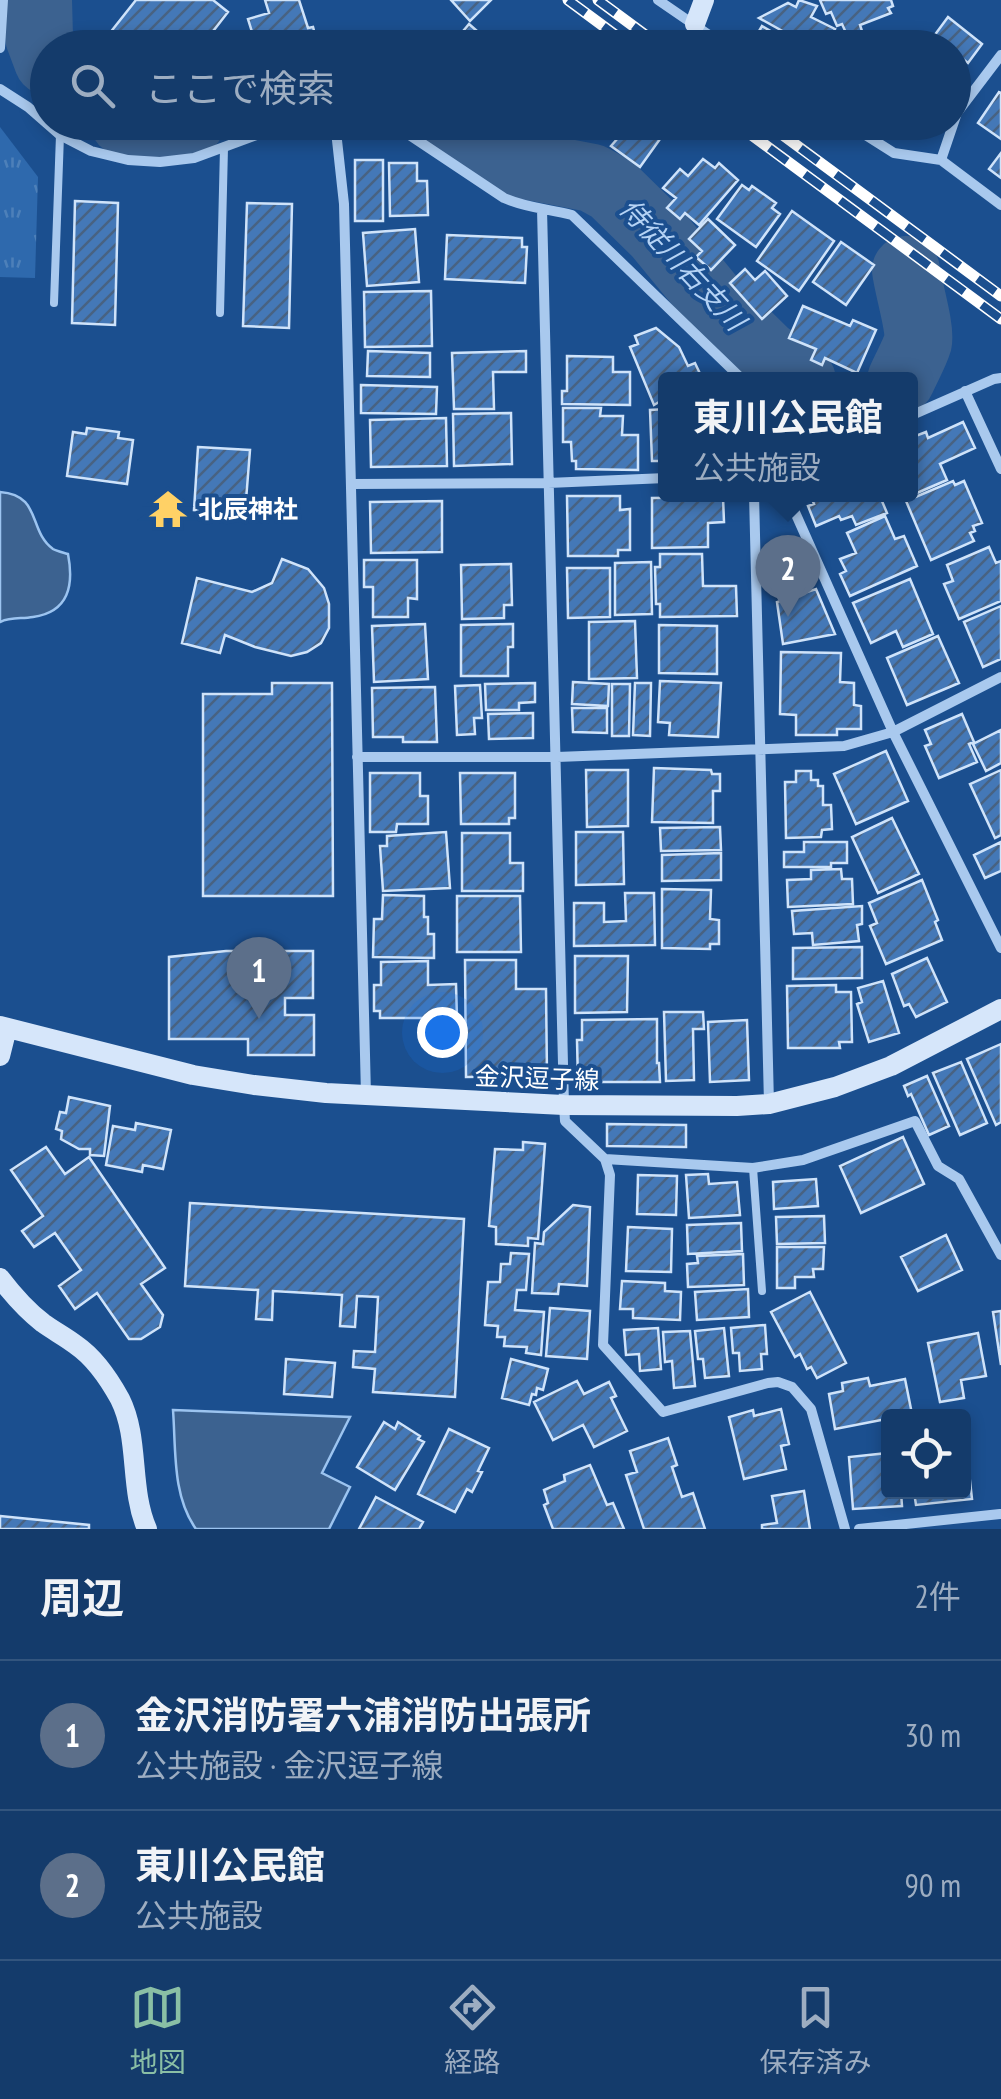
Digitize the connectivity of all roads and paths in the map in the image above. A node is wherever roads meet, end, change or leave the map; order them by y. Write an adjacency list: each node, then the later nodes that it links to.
1 (2, 0): 6 (street)
2 (658, 0): 4 (street)
3 (704, 0): 4 (main road)
4 (694, 24): 5 (street)
5 (702, 30)
6 (0, 48)
7 (1001, 55): 9 (street)
8 (0, 89): 10 (street)
9 (971, 94)
10 (30, 109)
11 (60, 140): 22 (lane)
12 (70, 140): 18 (street)
13 (245, 140): 18 (street)
14 (337, 140): 31 (street)
15 (417, 140): 21 (street)
16 (873, 140): 19 (street)
17 (947, 140): 19 (street)
18 (224, 148): 23 (lane)
19 (941, 160): 20 (street)
20 (1001, 204)
21 (542, 209): 24 (street); 30 (street)
22 (54, 303)
23 (220, 313)
24 (735, 372)
25 (1001, 378): 26 (street)
26 (965, 392): 27 (street); 28 (street)
27 (918, 413)
28 (1001, 469)
29 (658, 478): 30 (street)
30 (548, 482): 31 (street); 38 (street)
31 (351, 484): 37 (street)
32 (754, 502): 36 (street)
33 (792, 502): 35 (street)
34 (1001, 677): 35 (street)
35 (893, 732): 36 (street); 39 (street)
36 (761, 751): 38 (street); 44 (street)
37 (357, 757): 38 (street); 43 (street)
38 (556, 758): 45 (street)
39 (1001, 948)
40 (1001, 1010): 44 (main road, 金沢逗子線)
41 (3, 1027): 42 (main road); 43 (main road, 金沢逗子線)
42 (0, 1056)
43 (366, 1095): 45 (main road, 金沢逗子線)
44 (769, 1104): 45 (main road, 金沢逗子線)
45 (564, 1105): 46 (street)
46 (605, 1159): 47 (street); 53 (street)
47 (753, 1168): 48 (street); 50 (lane)
48 (1001, 1254)
49 (0, 1278): 52 (main road)
50 (762, 1291)
51 (1000, 1514): 54 (street)
52 (147, 1529)
53 (845, 1529)
54 (859, 1529)

